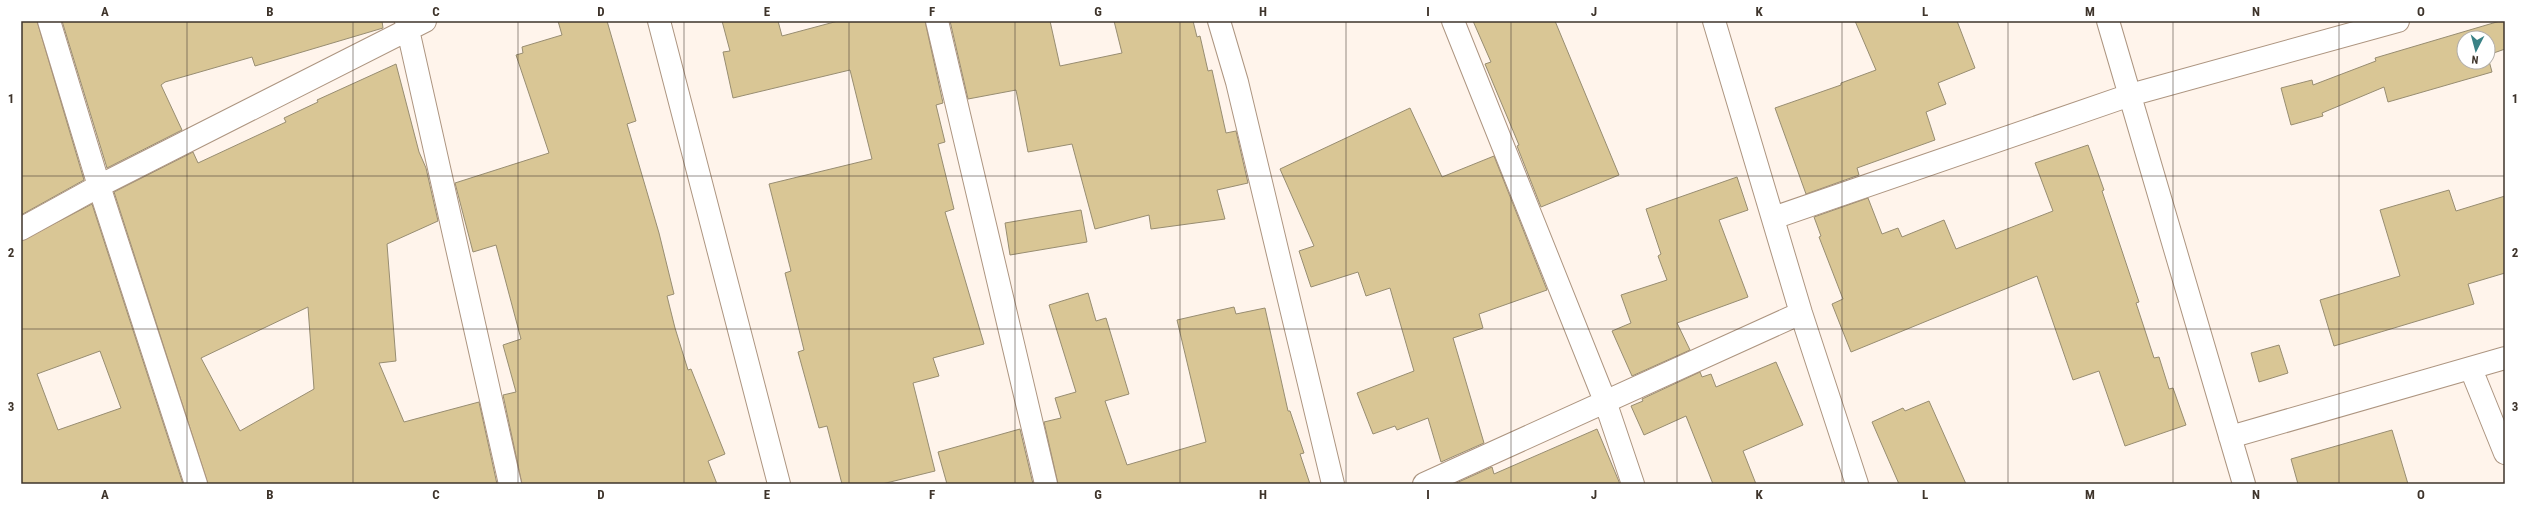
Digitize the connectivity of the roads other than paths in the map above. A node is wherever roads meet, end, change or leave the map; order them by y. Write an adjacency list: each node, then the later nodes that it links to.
1 (49, 21): 11 (street)
2 (659, 21): 22 (street)
3 (937, 21): 23 (street)
4 (1220, 21): 24 (street)
5 (1453, 21): 17 (street)
6 (1714, 21): 12 (street)
7 (2108, 21): 10 (street)
8 (2398, 21): 10 (street)
9 (413, 24): 11 (street); 21 (street)
10 (2130, 95): 12 (street); 18 (street)
11 (99, 186): 13 (street); 20 (street)
12 (1773, 218): 14 (street)
13 (21, 229)
14 (1801, 312): 17 (street); 27 (street)
15 (2505, 358): 16 (street)
16 (2471, 369): 18 (street); 19 (street)
17 (1605, 401): 25 (street); 26 (street)
18 (2230, 437): 28 (street)
19 (2505, 453)
20 (196, 484)
21 (510, 484)
22 (779, 484)
23 (1046, 484)
24 (1333, 484)
25 (1424, 484)
26 (1633, 484)
27 (1857, 484)
28 (2244, 484)

